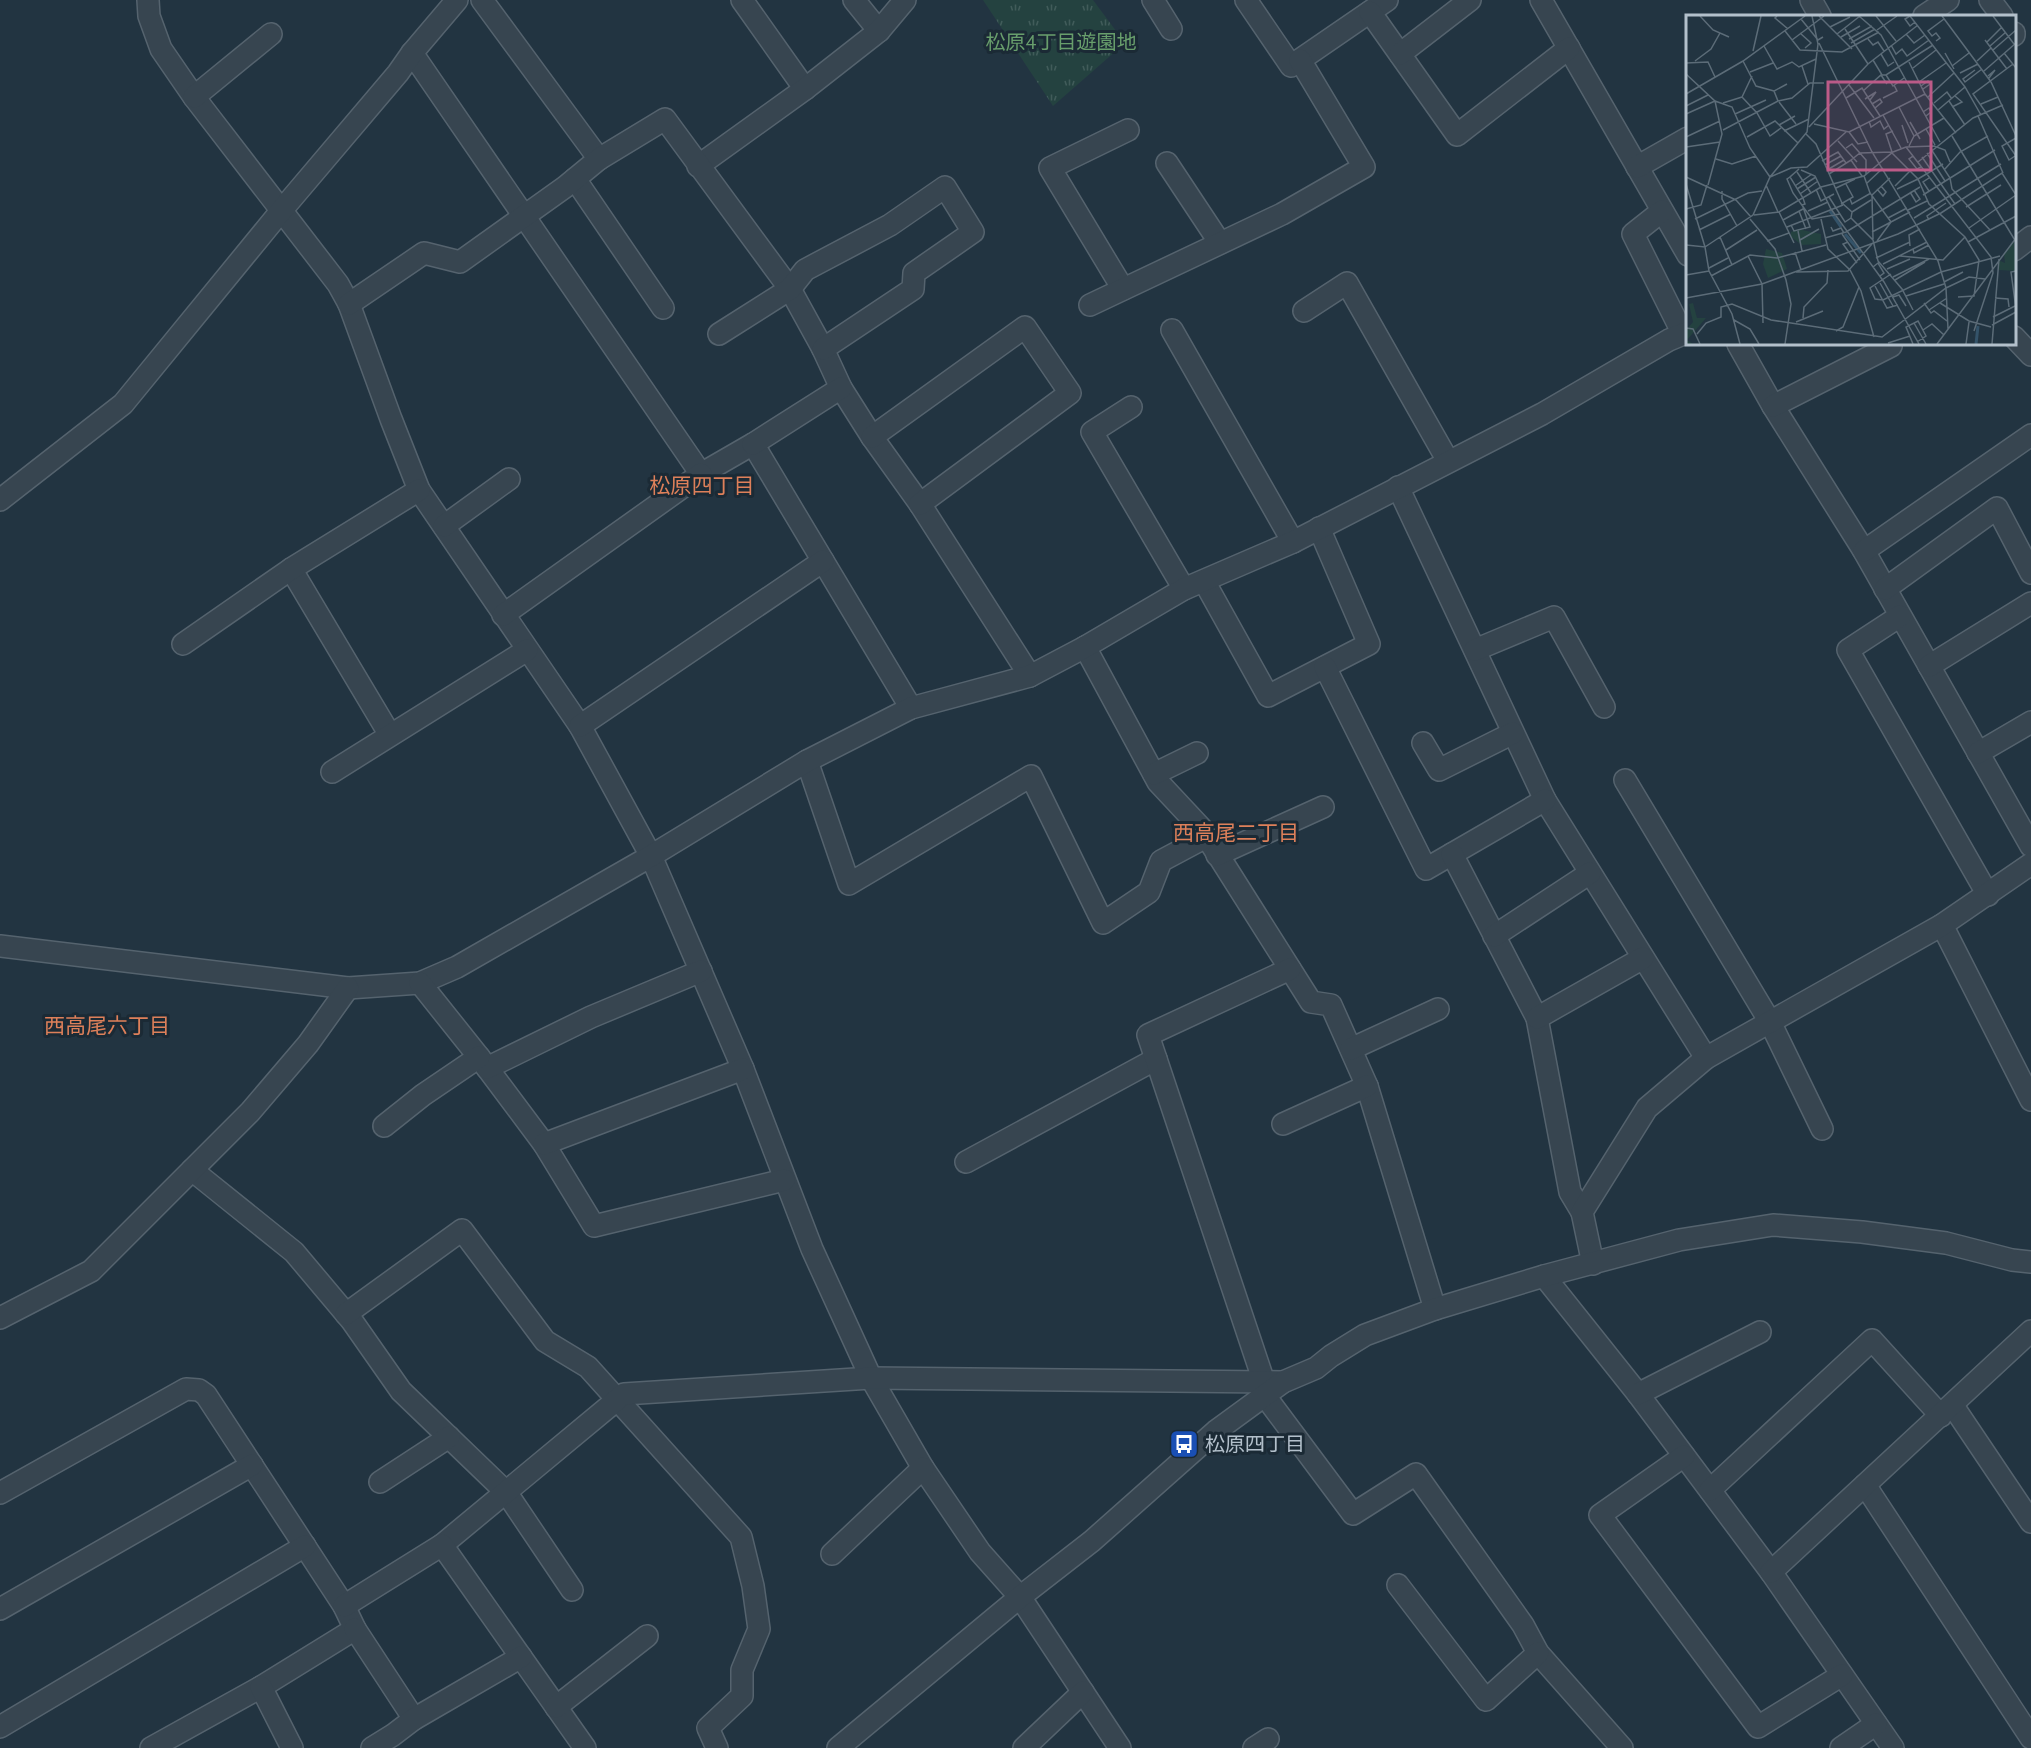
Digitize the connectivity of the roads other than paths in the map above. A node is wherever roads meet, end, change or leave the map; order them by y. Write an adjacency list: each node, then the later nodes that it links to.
1 (148, 0): 26 (street)
2 (457, 0): 22 (street)
3 (483, 0): 29 (street)
4 (742, 0): 25 (street)
5 (854, 0): 19 (street)
6 (905, 0): 19 (street)
7 (1152, 0): 18 (street)
8 (1246, 0): 24 (street)
9 (1470, 0): 23 (street)
10 (1541, 0): 21 (street)
11 (1811, 0): 15 (street)
12 (1948, 0): 16 (street)
13 (1990, 0): 17 (street)
14 (1379, 4): 23 (street); 24 (street)
15 (1819, 15)
16 (1926, 15)
17 (2001, 15)
18 (1171, 29)
19 (879, 31): 25 (street)
20 (270, 34): 26 (street)
21 (1569, 48): 23 (street); 32 (street)
22 (412, 53): 34 (street); 36 (street)
23 (1400, 54)
24 (1300, 60): 38 (street)
25 (805, 89): 31 (street)
26 (194, 97): 34 (street)
27 (1128, 130): 42 (street)
28 (1686, 139): 32 (street)
29 (599, 159): 31 (street); 33 (street)
30 (1167, 163): 38 (street)
31 (698, 166): 41 (street)
32 (1637, 167): 35 (street)
33 (575, 179): 36 (street); 45 (street)
34 (281, 211): 43 (street); 66 (street)
35 (1662, 211): 40 (street); 48 (street)
36 (524, 217): 43 (street); 62 (street)
37 (2031, 237): 39 (street)
38 (1221, 243): 42 (street)
39 (2016, 248)
40 (1686, 252)
41 (790, 289): 49 (street); 53 (street); 53 (street)
42 (1123, 289): 44 (street)
43 (349, 304): 65 (street)
44 (1090, 305)
45 (663, 308)
46 (1304, 311): 61 (street)
47 (1172, 330): 70 (street)
48 (1685, 333): 61 (street)
49 (719, 334)
50 (2016, 339): 54 (street)
51 (1739, 345): 56 (street)
52 (1891, 345): 56 (street)
53 (823, 349): 55 (street)
54 (2031, 355)
55 (842, 388): 59 (street); 60 (street)
56 (1773, 406): 71 (street)
57 (1131, 407): 75 (street)
58 (2031, 435): 71 (street)
59 (872, 437): 67 (street); 67 (street)
60 (753, 444): 62 (street); 72 (street)
61 (1448, 461): 64 (street)
62 (701, 474): 78 (street)
63 (509, 479): 68 (street)
64 (1398, 487): 69 (street); 83 (street)
65 (419, 490): 68 (street); 73 (street)
66 (0, 500)
67 (920, 504): 86 (street)
68 (444, 526): 78 (street)
69 (1319, 528): 70 (street); 85 (street)
70 (1293, 542): 75 (street)
71 (1864, 551): 76 (street)
72 (823, 561): 88 (street); 90 (street)
73 (291, 569): 80 (street); 92 (street)
74 (2031, 573): 76 (street)
75 (1194, 585): 81 (street); 85 (street)
76 (1885, 589): 79 (street)
77 (2031, 603): 84 (street)
78 (503, 615): 82 (street)
79 (1900, 616): 84 (street); 109 (street)
80 (183, 645)
81 (1085, 647): 86 (street); 98 (street)
82 (527, 650): 90 (street); 92 (street)
83 (1475, 650): 87 (street); 91 (street)
84 (1929, 666): 95 (street)
85 (1325, 667): 104 (street)
86 (1030, 676): 88 (street)
87 (1604, 707)
88 (910, 708): 96 (street)
89 (2031, 722): 95 (street)
90 (580, 726): 106 (street)
91 (1513, 733): 93 (street); 100 (street)
92 (390, 735): 97 (street)
93 (1423, 742)
94 (1197, 753): 98 (street)
95 (1978, 753): 103 (street)
96 (807, 761): 102 (street); 106 (street)
97 (332, 772)
98 (1154, 774): 102 (street)
99 (1625, 780): 120 (street)
100 (1545, 800): 104 (street); 108 (street)
101 (1323, 807): 105 (street)
102 (1206, 837): 105 (street)
103 (2031, 846)
104 (1452, 854): 111 (street)
105 (1217, 855): 114 (street)
106 (651, 856): 115 (street); 116 (street)
107 (2031, 864): 109 (street)
108 (1590, 873): 111 (street); 113 (street)
109 (1988, 895): 110 (street)
110 (1942, 925): 120 (street); 127 (street)
111 (1494, 936): 119 (street)
112 (0, 946): 117 (street)
113 (1643, 958): 119 (street); 122 (street)
114 (1290, 969): 121 (street); 123 (street)
115 (700, 970): 124 (street); 125 (street)
116 (420, 983): 117 (street); 124 (street)
117 (348, 988): 133 (street)
118 (1438, 1009): 121 (street)
119 (1537, 1018): 135 (street)
120 (1770, 1022): 122 (street); 130 (street)
121 (1351, 1049): 126 (street)
122 (1706, 1058): 135 (street)
123 (1156, 1059): 132 (street); 145 (street)
124 (483, 1062): 129 (street); 131 (street)
125 (743, 1069): 131 (street); 134 (street)
126 (1367, 1086): 128 (street); 139 (street)
127 (2031, 1100)
128 (1283, 1124)
129 (384, 1126)
130 (1822, 1128)
131 (544, 1144): 134 (street)
132 (966, 1162)
133 (192, 1170): 140 (street); 141 (street)
134 (784, 1180): 144 (street)
135 (1582, 1212): 137 (street)
136 (2031, 1262): 137 (street)
137 (1593, 1264): 138 (street)
138 (1544, 1276): 139 (street); 146 (street)
139 (1435, 1309): 145 (street)
140 (346, 1314): 147 (street); 149 (street)
141 (0, 1318)
142 (2031, 1331): 148 (street)
143 (1760, 1332): 146 (street)
144 (871, 1378): 145 (street); 147 (street); 152 (street)
145 (1271, 1387): 165 (street); 170 (street)
146 (1638, 1394): 150 (street)
147 (617, 1401): 156 (street); 185 (street)
148 (1947, 1411): 154 (street); 155 (street); 158 (street)
149 (449, 1437): 153 (street); 156 (street)
150 (1684, 1456): 155 (street); 172 (street)
151 (252, 1465): 157 (street); 160 (street); 167 (street)
152 (923, 1468): 161 (street); 165 (street)
153 (380, 1482)
154 (1865, 1485): 162 (street); 179 (street)
155 (1710, 1490): 162 (street)
156 (506, 1492): 159 (street); 164 (street)
157 (0, 1493)
158 (2031, 1522)
159 (442, 1545): 166 (street); 171 (street)
160 (305, 1546): 166 (street); 178 (street)
161 (832, 1554)
162 (1771, 1572): 172 (street)
163 (1398, 1585): 170 (street)
164 (572, 1590)
165 (1020, 1597): 174 (street); 186 (street)
166 (344, 1606): 168 (street)
167 (0, 1609)
168 (355, 1629): 173 (street); 176 (street)
169 (646, 1636): 175 (street)
170 (1538, 1653): 189 (street)
171 (521, 1657): 175 (street); 176 (street)
172 (1842, 1675): 177 (street)
173 (261, 1687): 181 (street); 182 (street)
174 (1083, 1692): 187 (street); 188 (street)
175 (556, 1707): 184 (street)
176 (414, 1719): 180 (street)
177 (1876, 1724): 190 (street); 191 (street)
178 (0, 1727)
179 (2031, 1738)
180 (397, 1742): 183 (street)
181 (151, 1748)
182 (292, 1748)
183 (372, 1748)
184 (585, 1748)
185 (717, 1748)
186 (838, 1748)
187 (1024, 1748)
188 (1120, 1748)
189 (1622, 1748)
190 (1840, 1748)
191 (1893, 1748)

